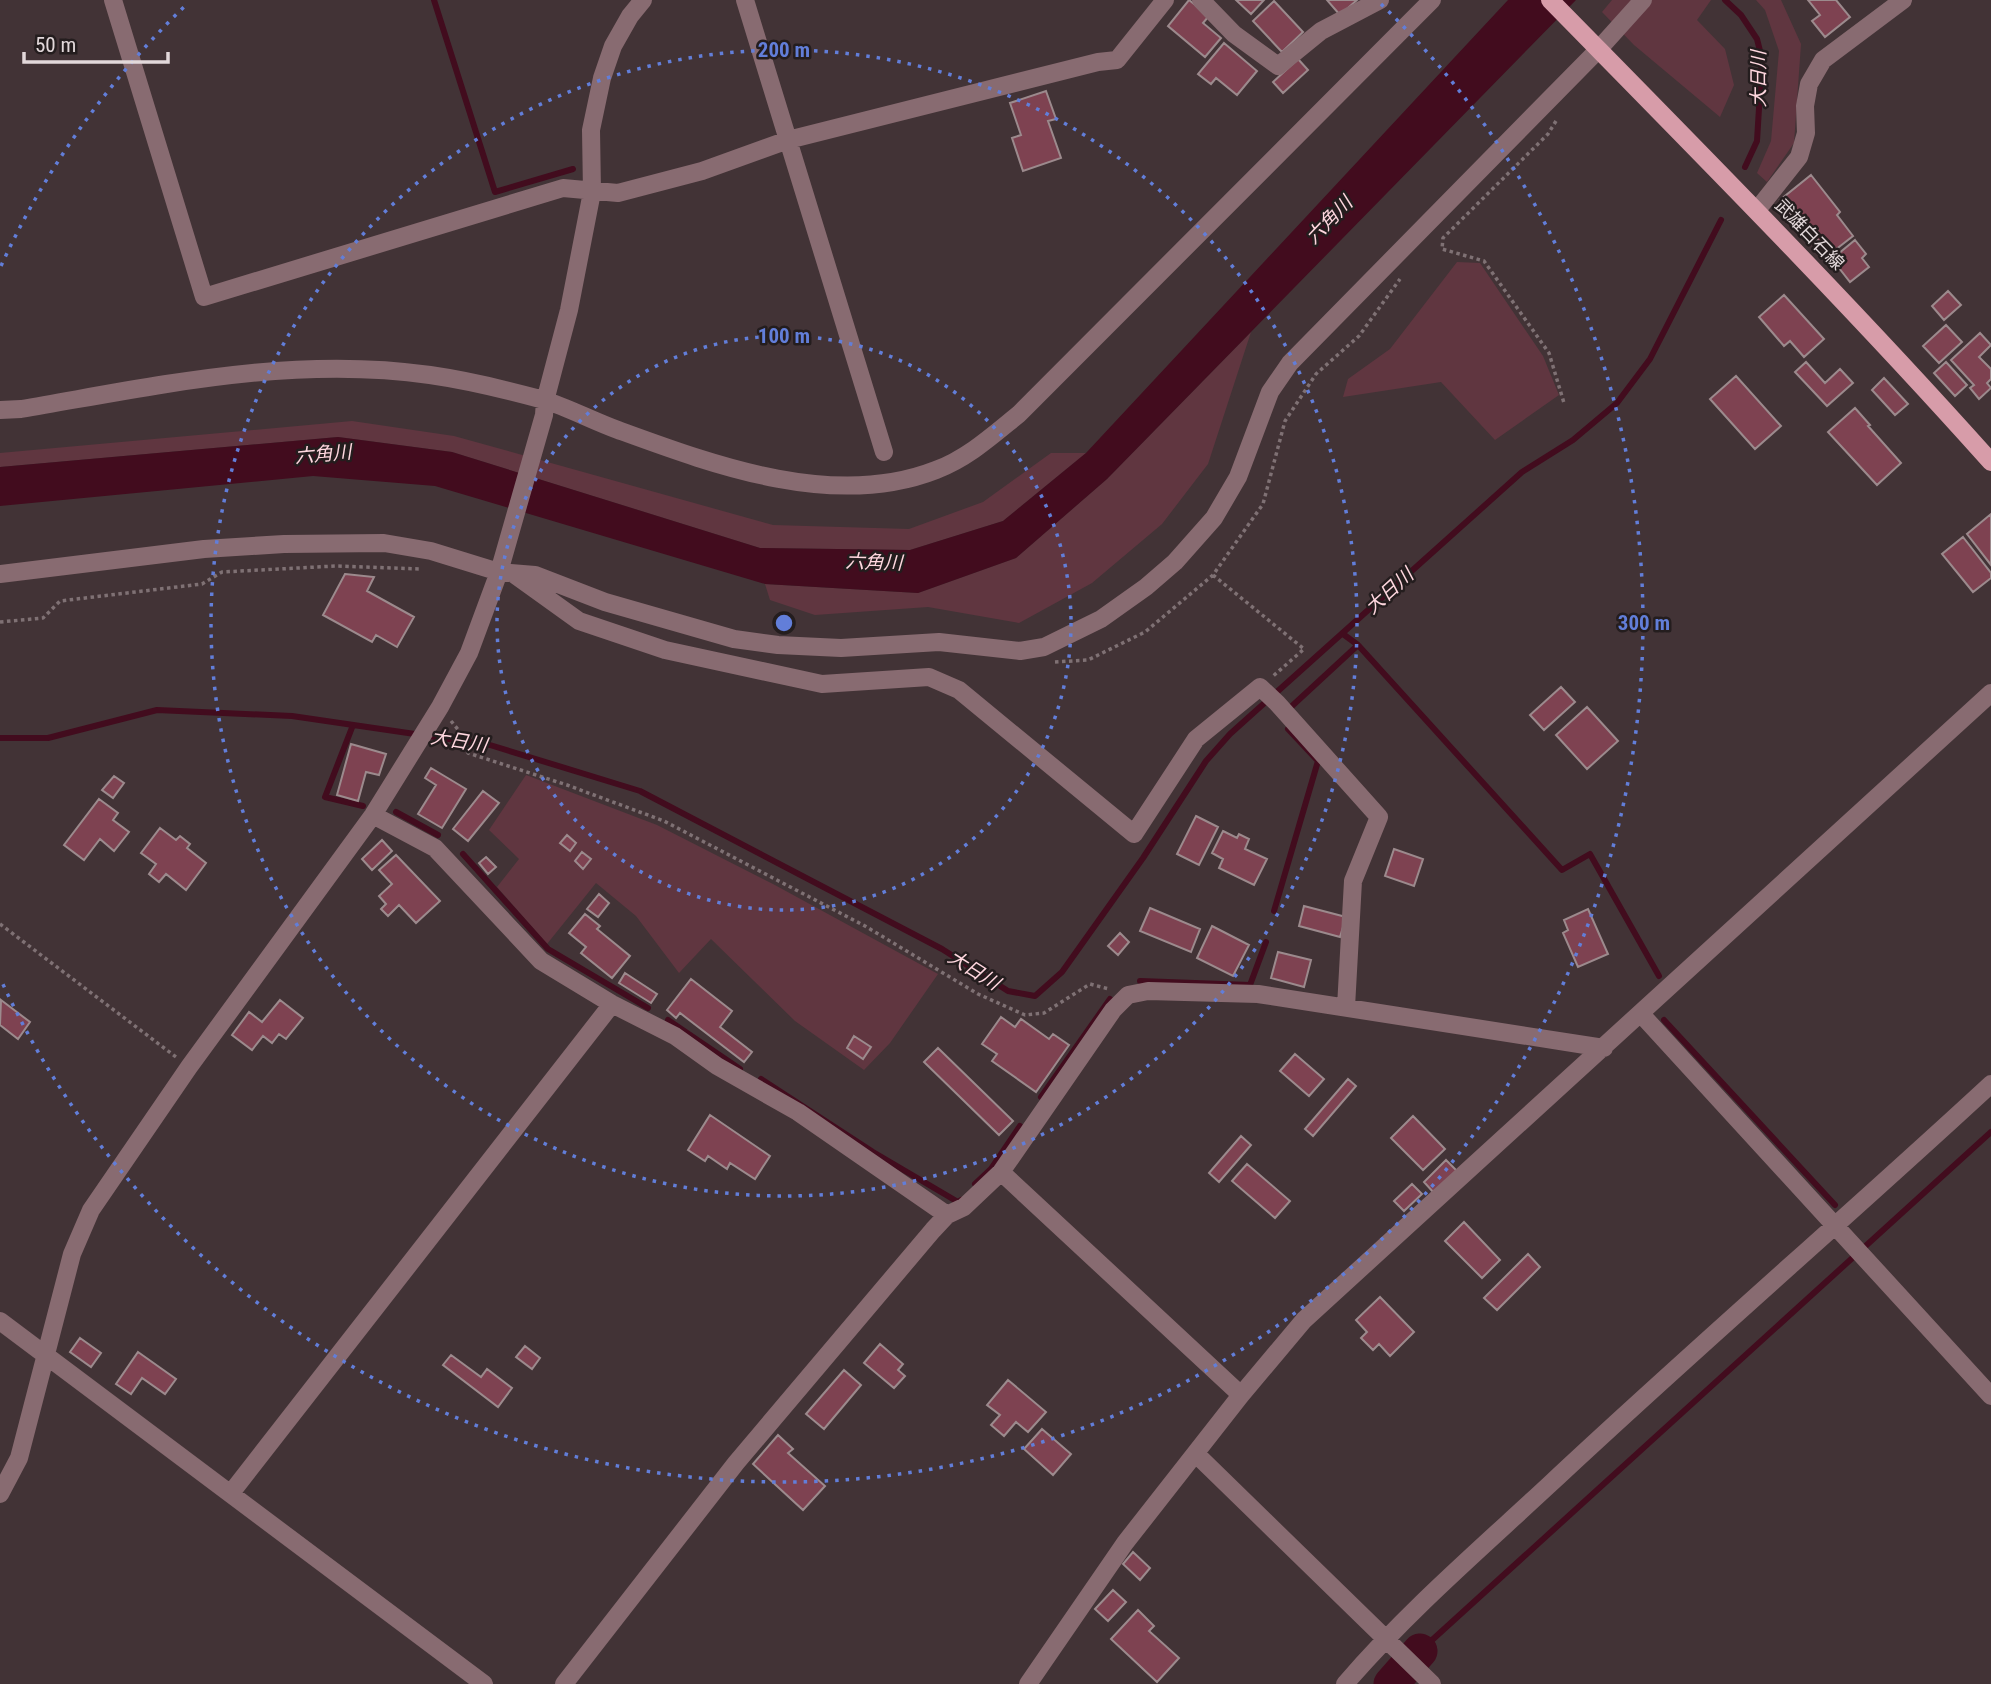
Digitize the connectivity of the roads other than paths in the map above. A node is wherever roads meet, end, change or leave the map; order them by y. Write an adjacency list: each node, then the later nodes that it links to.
1 (113, 0): 13 (street)
2 (643, 0): 13 (street)
3 (746, 0): 12 (street)
4 (1165, 0): 12 (street)
5 (1201, 0): 10 (street)
6 (1432, 0): 15 (street)
7 (1550, 0): 11 (main road, 武雄白石線)
8 (1643, 0): 11 (street)
9 (1903, 0): 14 (street)
10 (1383, 1)
11 (1595, 46): 14 (main road, 武雄白石線); 19 (street)
12 (788, 140): 13 (street); 17 (street)
13 (592, 192): 15 (street)
14 (1757, 210): 18 (main road, 武雄白石線)
15 (544, 408): 16 (street); 19 (street)
16 (0, 410)
17 (884, 452)
18 (1991, 461)
19 (505, 569): 20 (street); 22 (street); 24 (street)
20 (0, 574)
21 (1991, 693): 25 (street)
22 (373, 815): 23 (street); 32 (street)
23 (612, 1003): 29 (street); 36 (street)
24 (1346, 1007): 26 (street); 28 (street)
25 (1641, 1014): 26 (street); 30 (street)
26 (1604, 1048): 33 (street)
27 (1991, 1084): 30 (street)
28 (1001, 1172): 29 (street); 33 (street)
29 (947, 1215): 41 (street)
30 (1836, 1226): 34 (street); 38 (street)
31 (0, 1321): 32 (street)
32 (46, 1356): 36 (street); 37 (street)
33 (1241, 1395): 35 (street)
34 (1991, 1396)
35 (1196, 1454): 38 (street); 42 (street)
36 (231, 1493): 40 (street)
37 (0, 1494)
38 (1385, 1637): 39 (street); 43 (street)
39 (1426, 1678)
40 (484, 1684)
41 (564, 1684)
42 (1028, 1684)
43 (1345, 1684)

